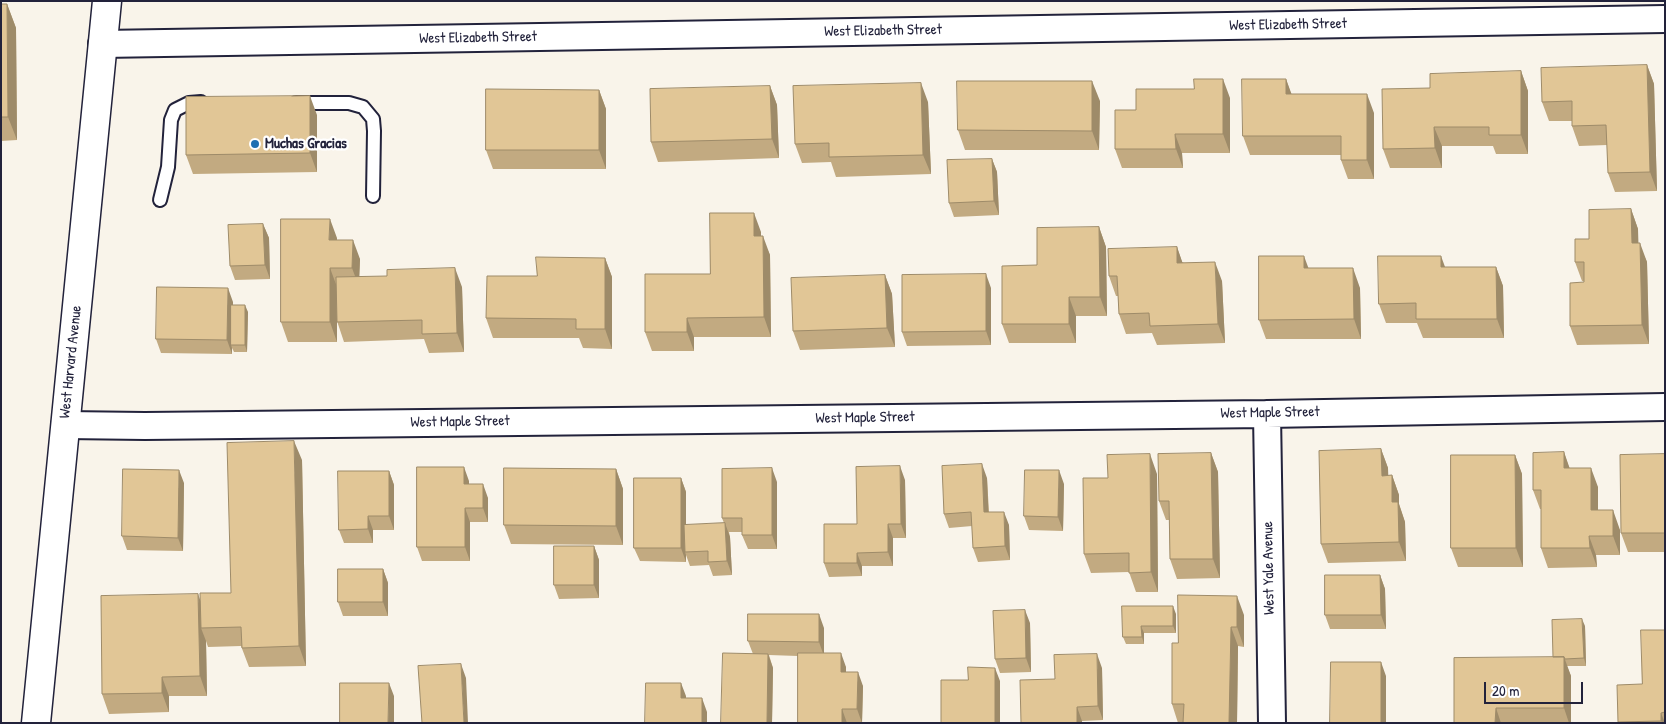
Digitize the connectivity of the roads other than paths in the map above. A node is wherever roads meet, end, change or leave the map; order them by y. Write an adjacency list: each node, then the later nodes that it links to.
1 (106, 1): 3 (main road, West Harvard Avenue)
2 (1665, 20): 3 (street, West Elizabeth Street)
3 (102, 44): 10 (main road, West Harvard Avenue)
4 (218, 102): 7 (lane)
5 (284, 102): 6 (lane)
6 (373, 196)
7 (160, 200)
8 (1665, 407): 9 (street, West Maple Street)
9 (1266, 414): 10 (street, West Maple Street); 12 (street, West Yale Avenue)
10 (65, 425): 11 (main road, West Harvard Avenue)
11 (36, 723)
12 (1272, 723)

